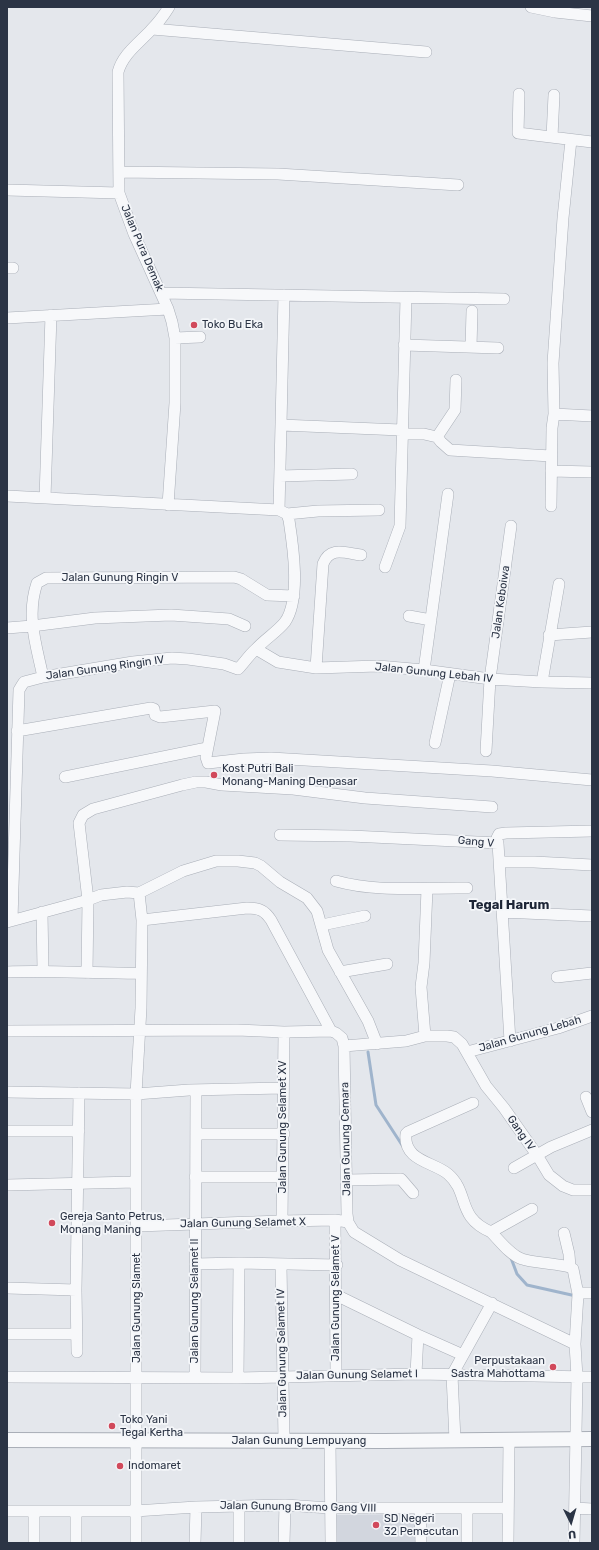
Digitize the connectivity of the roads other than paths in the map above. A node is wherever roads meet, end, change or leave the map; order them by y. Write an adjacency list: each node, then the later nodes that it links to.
1 (169, 7): 4 (street, Jalan Pura Demak)
2 (531, 7): 3 (street)
3 (592, 16)
4 (152, 29): 5 (street); 11 (street, Jalan Pura Demak)
5 (426, 52)
6 (520, 94): 8 (street)
7 (554, 95): 8 (street)
8 (552, 137): 9 (street)
9 (572, 140): 10 (street); 29 (street)
10 (592, 142)
11 (119, 172): 12 (street); 14 (street, Jalan Pura Demak)
12 (458, 185)
13 (7, 190): 14 (street)
14 (119, 193): 15 (street, Jalan Pura Demak)
15 (161, 293): 16 (street); 19 (street, Jalan Pura Demak)
16 (284, 295): 17 (street); 31 (street)
17 (406, 298): 18 (street); 25 (street)
18 (504, 299)
19 (168, 309): 21 (street); 24 (street, Jalan Pura Demak)
20 (472, 310): 26 (street)
21 (51, 315): 22 (street); 41 (street)
22 (7, 318)
23 (200, 337): 24 (street)
24 (175, 338): 42 (street, Jalan Pura Demak)
25 (404, 345): 26 (street); 32 (street)
26 (471, 347): 27 (street)
27 (498, 348)
28 (456, 380): 33 (street)
29 (554, 414): 30 (street); 34 (street)
30 (592, 416)
31 (281, 425): 32 (street); 38 (street)
32 (402, 432): 33 (street); 48 (street)
33 (437, 437): 34 (street)
34 (551, 456): 35 (street)
35 (551, 471): 36 (street); 43 (street)
36 (592, 472)
37 (352, 474): 38 (street)
38 (280, 476): 45 (street)
39 (448, 494): 52 (street)
40 (7, 496): 41 (street)
41 (45, 498): 42 (street)
42 (168, 505): 45 (street)
43 (551, 506)
44 (379, 510): 45 (street)
45 (283, 512): 50 (street)
46 (511, 526): 63 (street, Jalan Keboiwa)
47 (361, 555): 59 (street)
48 (385, 567)
49 (559, 584): 57 (street)
50 (294, 596): 53 (street, Jalan Gunung Ringin V); 58 (street)
51 (409, 616): 52 (street)
52 (431, 620): 60 (street)
53 (32, 626): 54 (street); 55 (street); 62 (street, Jalan Gunung Ringin V)
54 (246, 626)
55 (7, 628)
56 (592, 632): 57 (street)
57 (549, 635): 64 (street)
58 (256, 649): 59 (street, Jalan Gunung Lebah IV); 62 (street, Jalan Gunung Ringin IV)
59 (316, 668): 60 (street, Jalan Gunung Lebah IV)
60 (424, 670): 61 (street, Jalan Gunung Lebah IV)
61 (450, 674): 63 (street, Jalan Gunung Lebah IV); 67 (street)
62 (43, 677): 66 (street, Jalan Gunung Ringin IV)
63 (490, 678): 64 (street, Jalan Gunung Lebah IV); 69 (street, Jalan Keboiwa)
64 (542, 682): 65 (street, Jalan Gunung Lebah IV)
65 (592, 683)
66 (17, 731): 68 (street); 88 (street)
67 (435, 743)
68 (208, 748): 70 (street); 71 (street)
69 (486, 750)
70 (65, 777)
71 (592, 780)
72 (492, 807): 82 (street)
73 (592, 831): 75 (street)
74 (280, 835): 75 (street, Gang V)
75 (497, 842): 76 (street, Gang V)
76 (500, 862): 77 (street); 84 (street, Gang V)
77 (592, 865)
78 (336, 881): 80 (street)
79 (467, 888): 80 (street)
80 (428, 889): 103 (street)
81 (139, 893): 82 (street); 87 (street, Jalan Gunung Slamet); 89 (street)
82 (88, 900): 83 (street); 94 (street)
83 (42, 912): 88 (street); 91 (street)
84 (502, 912): 86 (street); 104 (street, Gang V)
85 (365, 916): 89 (street)
86 (592, 916)
87 (142, 920): 95 (street, Jalan Gunung Slamet); 101 (street)
88 (10, 921)
89 (322, 925): 93 (street)
90 (387, 964): 93 (street)
91 (43, 970): 92 (street); 94 (street)
92 (7, 972)
93 (340, 972): 105 (street)
94 (87, 973): 95 (street)
95 (141, 973): 100 (street, Jalan Gunung Slamet)
96 (592, 973): 97 (street)
97 (557, 977)
98 (592, 1016): 104 (street, Jalan Gunung Lebah)
99 (7, 1031): 100 (street)
100 (139, 1031): 102 (street); 112 (street, Jalan Gunung Slamet)
101 (331, 1031): 102 (street); 106 (street)
102 (284, 1032): 108 (street, Jalan Gunung Selamet XV)
103 (425, 1036): 105 (street, Gang IV); 107 (street, Gang IV)
104 (510, 1041): 107 (street, Jalan Gunung Lebah)
105 (375, 1044): 106 (street, Gang IV)
106 (344, 1046): 125 (street, Jalan Gunung Cemara)
107 (467, 1052): 121 (street, Gang IV)
108 (283, 1088): 109 (street); 120 (street, Jalan Gunung Selamet XV)
109 (196, 1090): 112 (street); 119 (street, Jalan Gunung Selamet II)
110 (7, 1092): 111 (street)
111 (79, 1093): 112 (street); 118 (street)
112 (136, 1094): 126 (street, Jalan Gunung Slamet)
113 (586, 1097): 115 (street)
114 (473, 1103): 137 (street)
115 (592, 1112)
116 (592, 1130): 121 (street)
117 (7, 1131): 118 (street)
118 (79, 1131): 127 (street)
119 (196, 1134): 120 (street); 123 (street, Jalan Gunung Selamet II)
120 (284, 1134): 124 (street, Jalan Gunung Selamet XV)
121 (537, 1155): 122 (street); 129 (street, Gang IV)
122 (514, 1168)
123 (195, 1177): 124 (street); 135 (street, Jalan Gunung Selamet II)
124 (283, 1177): 133 (street, Jalan Gunung Selamet XV)
125 (347, 1180): 130 (street); 134 (street, Jalan Gunung Cemara)
126 (136, 1182): 127 (street); 136 (street, Jalan Gunung Slamet)
127 (77, 1184): 128 (street); 145 (street)
128 (7, 1186)
129 (592, 1190)
130 (413, 1193)
131 (532, 1209): 137 (street)
132 (336, 1220): 133 (street, Jalan Gunung Selamet X); 134 (street, Jalan Gunung Selamet X); 142 (street, Jalan Gunung Selamet V)
133 (282, 1221): 135 (street, Jalan Gunung Selamet X)
134 (348, 1222): 149 (street)
135 (195, 1224): 136 (street, Jalan Gunung Selamet X); 140 (street, Jalan Gunung Selamet II)
136 (137, 1226): 163 (street, Jalan Gunung Slamet)
137 (491, 1232): 143 (street)
138 (564, 1233): 143 (street)
139 (239, 1263): 140 (street); 141 (street); 165 (street)
140 (195, 1264): 164 (street, Jalan Gunung Selamet II)
141 (281, 1265): 142 (street); 159 (street, Jalan Gunung Selamet IV)
142 (337, 1265): 148 (street, Jalan Gunung Selamet V)
143 (570, 1267): 146 (street)
144 (7, 1288): 145 (street)
145 (76, 1290): 151 (street)
146 (578, 1293): 147 (street); 153 (street)
147 (592, 1293)
148 (336, 1295): 152 (street); 157 (street, Jalan Gunung Selamet V)
149 (492, 1303): 153 (street); 155 (street)
150 (7, 1334): 151 (street)
151 (76, 1334): 154 (street)
152 (418, 1336): 155 (street); 156 (street)
153 (576, 1344): 162 (street)
154 (77, 1352)
155 (463, 1355): 158 (street)
156 (416, 1374): 157 (street, Jalan Gunung Selamet I); 158 (street, Jalan Gunung Selamet I)
157 (336, 1375): 159 (street, Jalan Gunung Selamet I)
158 (452, 1375): 162 (street, Jalan Gunung Selamet I); 170 (street)
159 (282, 1376): 165 (street, Jalan Gunung Selamet I); 169 (street, Jalan Gunung Selamet IV)
160 (592, 1376): 162 (street, Jalan Gunung Selamet I)
161 (7, 1377): 163 (street, Jalan Gunung Selamet I)
162 (577, 1377): 166 (street)
163 (136, 1378): 164 (street, Jalan Gunung Selamet I); 172 (street, Jalan Gunung Slamet)
164 (195, 1378): 165 (street, Jalan Gunung Selamet I)
165 (238, 1378)
166 (576, 1439): 167 (street, Jalan Gunung Lempuyang); 171 (street, Jalan Gunung Lempuyang); 181 (street)
167 (592, 1439)
168 (7, 1440): 172 (street, Jalan Gunung Lempuyang)
169 (284, 1440): 172 (street, Jalan Gunung Lempuyang); 173 (street, Jalan Gunung Lempuyang)
170 (455, 1440): 171 (street, Jalan Gunung Lempuyang); 173 (street, Jalan Gunung Lempuyang)
171 (509, 1440): 180 (street)
172 (137, 1441): 186 (street, Jalan Gunung Slamet)
173 (330, 1441): 177 (street)
174 (285, 1505): 175 (street, Jalan Gunung Bromo Gang VIII); 177 (street, Jalan Gunung Bromo Gang VIII); 192 (street)
175 (239, 1506): 176 (street, Jalan Gunung Bromo Gang VIII); 191 (street)
176 (196, 1507): 186 (street, Jalan Gunung Bromo Gang VIII); 190 (street)
177 (330, 1508): 178 (street, Jalan Gunung Bromo Gang VIII); 193 (street)
178 (420, 1508): 179 (street, Jalan Gunung Bromo Gang VIII); 194 (street)
179 (467, 1508): 180 (street, Jalan Gunung Bromo Gang VIII); 195 (street)
180 (508, 1508): 196 (street)
181 (575, 1508): 182 (street); 197 (street)
182 (592, 1509)
183 (7, 1511): 184 (street, Jalan Gunung Bromo Gang VIII)
184 (34, 1511): 185 (street, Jalan Gunung Bromo Gang VIII); 187 (street)
185 (76, 1511): 186 (street, Jalan Gunung Bromo Gang VIII); 188 (street)
186 (135, 1511): 189 (street, Jalan Gunung Slamet)
187 (34, 1543)
188 (76, 1543)
189 (136, 1543)
190 (195, 1543)
191 (239, 1543)
192 (284, 1543)
193 (331, 1543)
194 (421, 1543)
195 (467, 1543)
196 (508, 1543)
197 (574, 1543)

